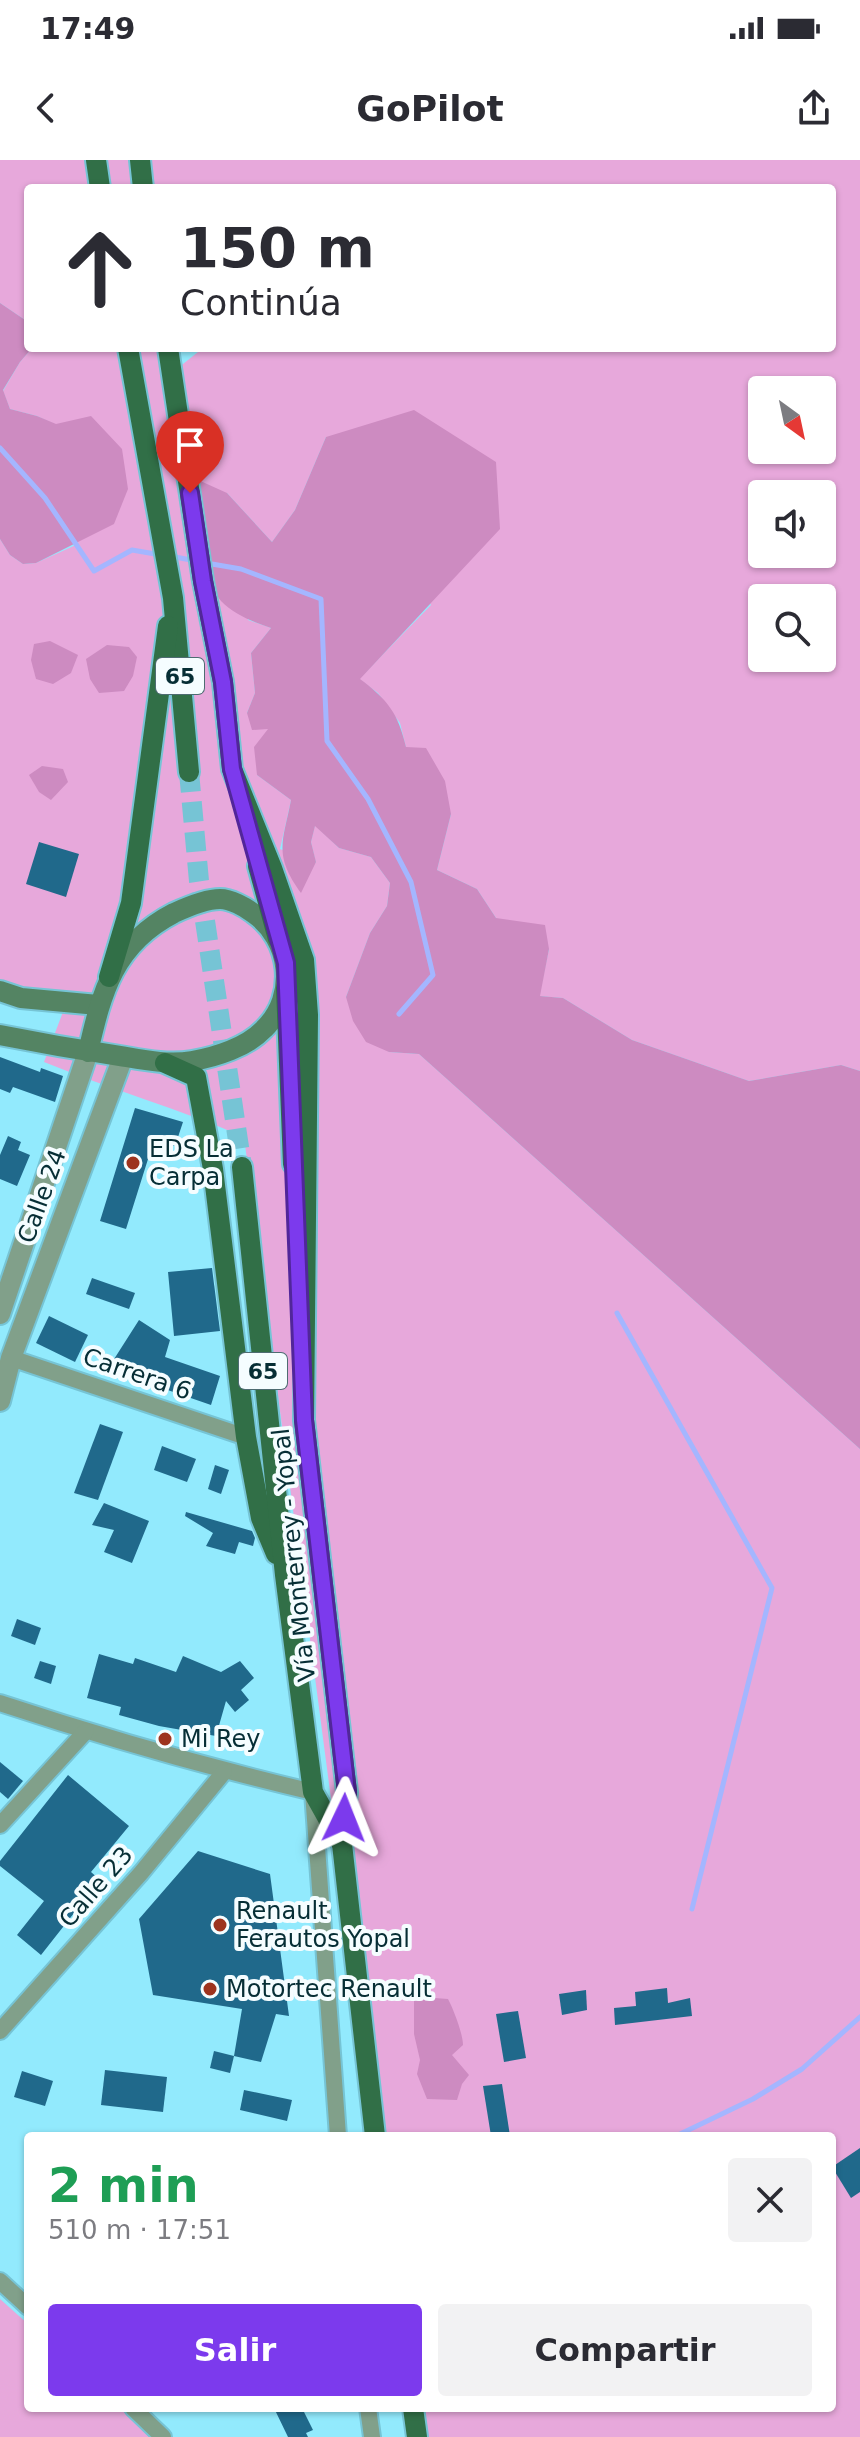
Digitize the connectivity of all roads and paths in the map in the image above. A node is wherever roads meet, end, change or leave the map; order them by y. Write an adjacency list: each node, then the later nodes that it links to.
1 (96, 160): 3 (main road)
2 (140, 160): 4 (main road)
3 (99, 184)
4 (143, 184)
5 (129, 352): 7 (main road, 65)
6 (169, 352): 8 (main road, Vía Monterrey - Yopal / 65)
7 (171, 590): 9 (main road, 65); 11 (main road)
8 (232, 769): 10 (main road); 23 (main road, Vía Monterrey - Yopal / 65)
9 (189, 772)
10 (278, 939): 11 (main road); 12 (main road)
11 (109, 977): 14 (main road)
12 (286, 988): 18 (main road); 23 (main road)
13 (0, 991): 14 (main road)
14 (98, 1005): 16 (main road)
15 (0, 1035): 16 (main road)
16 (88, 1052): 17 (main road); 20 (street, Calle 24)
17 (123, 1057): 18 (main road); 21 (street, Calle 24)
18 (165, 1063): 24 (main road)
19 (242, 1167): 25 (main road, Vía Monterrey - Yopal / 65)
20 (0, 1314)
21 (11, 1358): 22 (street, Calle 24); 24 (street, Carrera 6)
22 (0, 1401)
23 (304, 1420): 31 (main road, Vía Monterrey - Yopal / 65)
24 (246, 1437): 25 (main road)
25 (285, 1575): 29 (main road, Vía Monterrey - Yopal / 65)
26 (0, 1703): 27 (street)
27 (86, 1731): 28 (street); 30 (street)
28 (224, 1772): 29 (street); 32 (street, Calle 23)
29 (313, 1792): 31 (main road, Vía Monterrey - Yopal / 65); 33 (street)
30 (0, 1825)
31 (342, 1844): 34 (main road, 65)
32 (0, 2031)
33 (338, 2132)
34 (375, 2132)
35 (0, 2281): 36 (street)
36 (24, 2303)
37 (137, 2412): 40 (street)
38 (369, 2412): 41 (street)
39 (414, 2412): 42 (main road)
40 (163, 2437)
41 (372, 2437)
42 (417, 2437)

